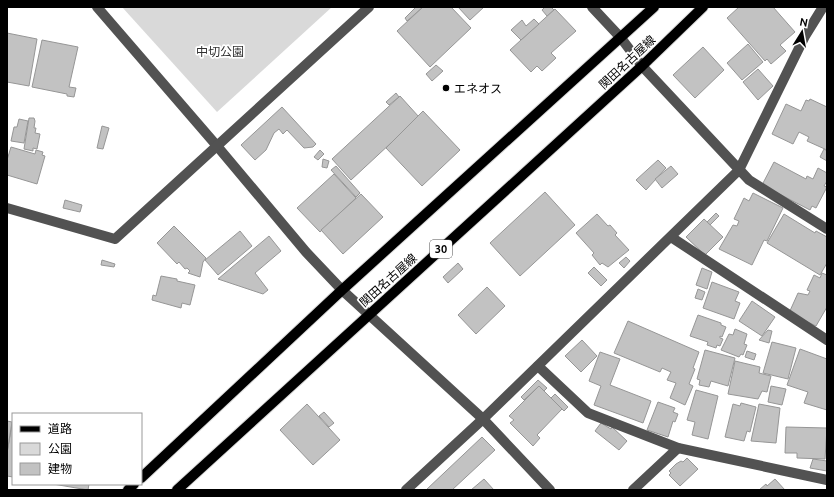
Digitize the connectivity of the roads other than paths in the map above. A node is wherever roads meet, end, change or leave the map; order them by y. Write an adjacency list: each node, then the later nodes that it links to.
1 (97, 7): 9 (street)
2 (369, 7): 9 (street)
3 (592, 7): 7 (street)
4 (654, 7): 7 (main road, 関田名古屋線)
5 (703, 7): 8 (main road, 関田名古屋線 / 30)
6 (823, 7): 10 (street)
7 (621, 38): 8 (street); 14 (main road, 関田名古屋線)
8 (642, 66): 10 (street); 15 (main road, 関田名古屋線 / 30)
9 (217, 146): 11 (street); 14 (street)
10 (739, 170): 12 (street); 13 (street)
11 (7, 208)
12 (827, 229)
13 (671, 237): 16 (street); 17 (street)
14 (342, 290): 15 (street); 20 (main road, 関田名古屋線)
15 (369, 315): 18 (street); 22 (main road, 関田名古屋線 / 30)
16 (827, 340)
17 (538, 366): 18 (street); 19 (street)
18 (483, 419): 23 (street); 24 (street)
19 (678, 448): 21 (street); 25 (street)
20 (142, 477)
21 (827, 480)
22 (177, 490)
23 (406, 490)
24 (550, 490)
25 (633, 490)

